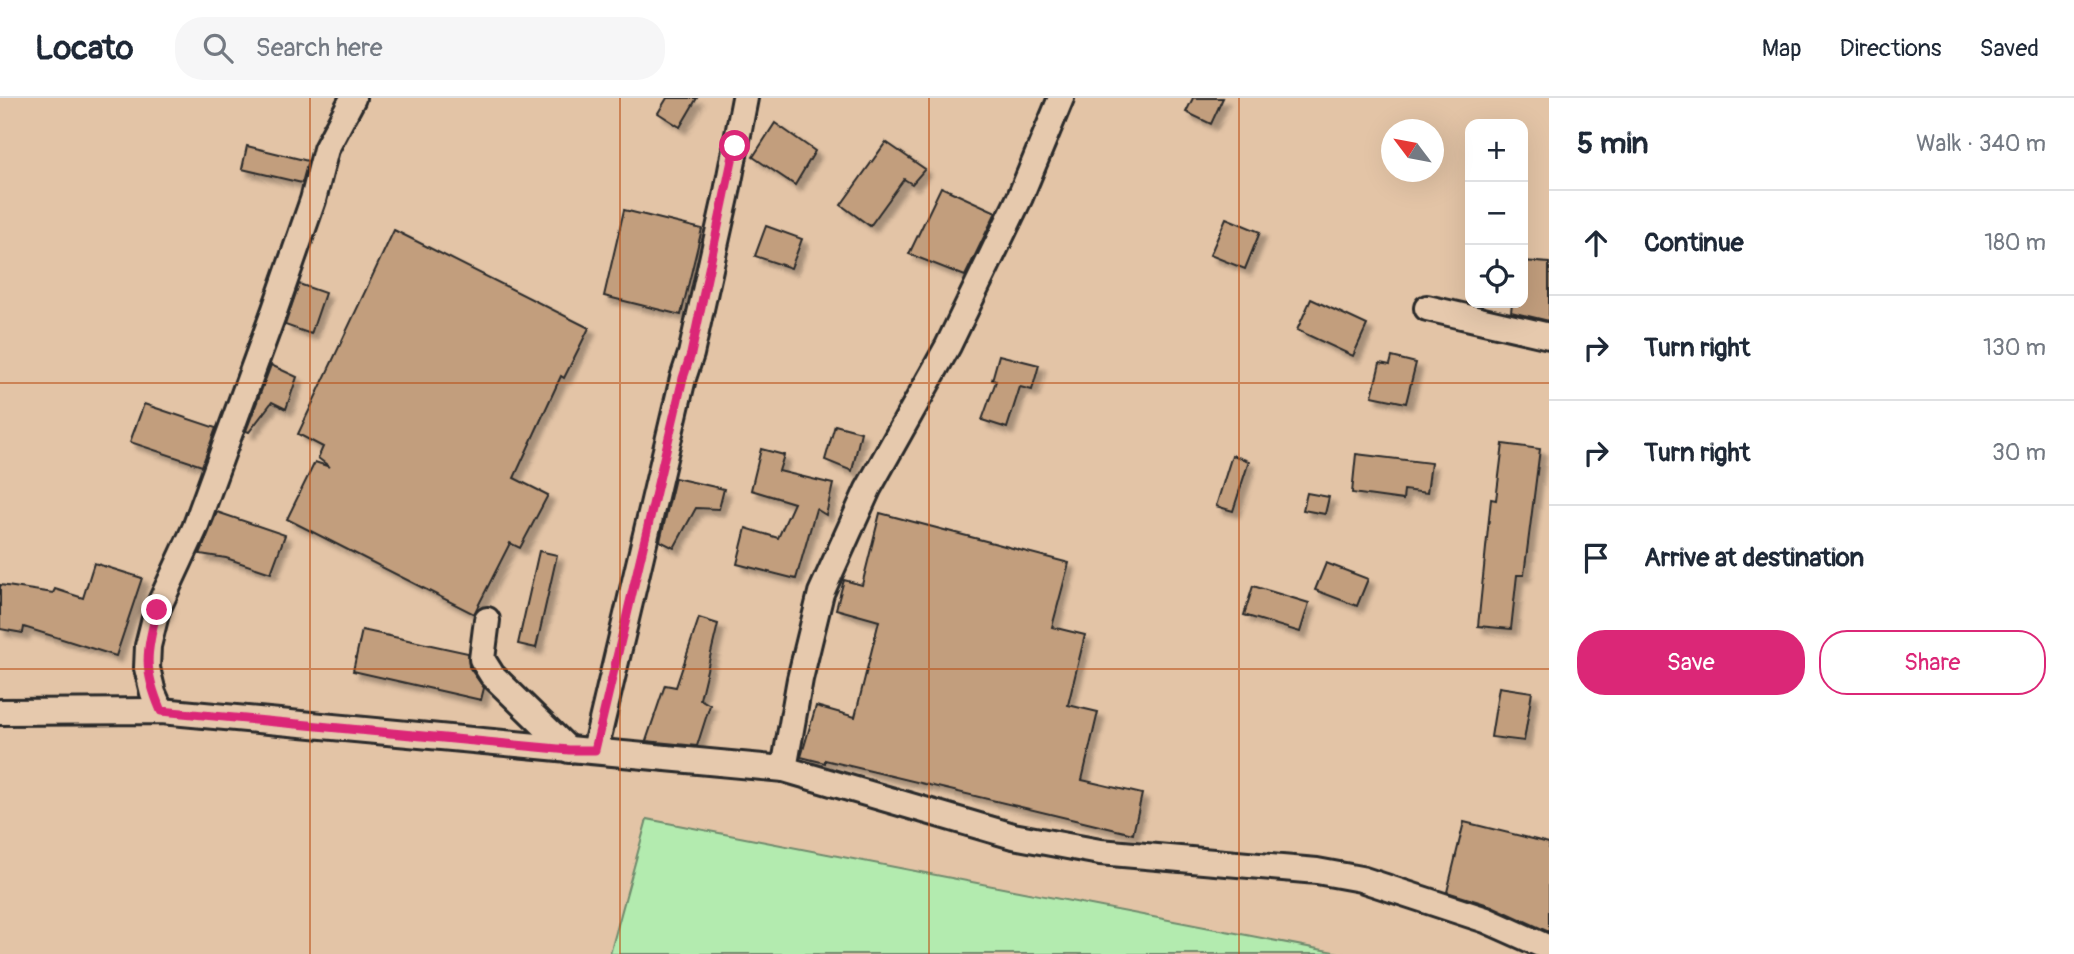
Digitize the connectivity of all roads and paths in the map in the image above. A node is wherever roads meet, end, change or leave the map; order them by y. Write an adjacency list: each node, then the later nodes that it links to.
1 (353, 98): 7 (street)
2 (745, 98): 10 (street)
3 (1061, 98): 11 (street)
4 (1427, 308): 5 (street)
5 (1549, 335)
6 (487, 620): 9 (street)
7 (161, 711): 8 (street); 9 (street)
8 (0, 712)
9 (569, 750): 10 (street)
10 (595, 750): 11 (street)
11 (784, 769): 12 (street)
12 (1549, 948)

